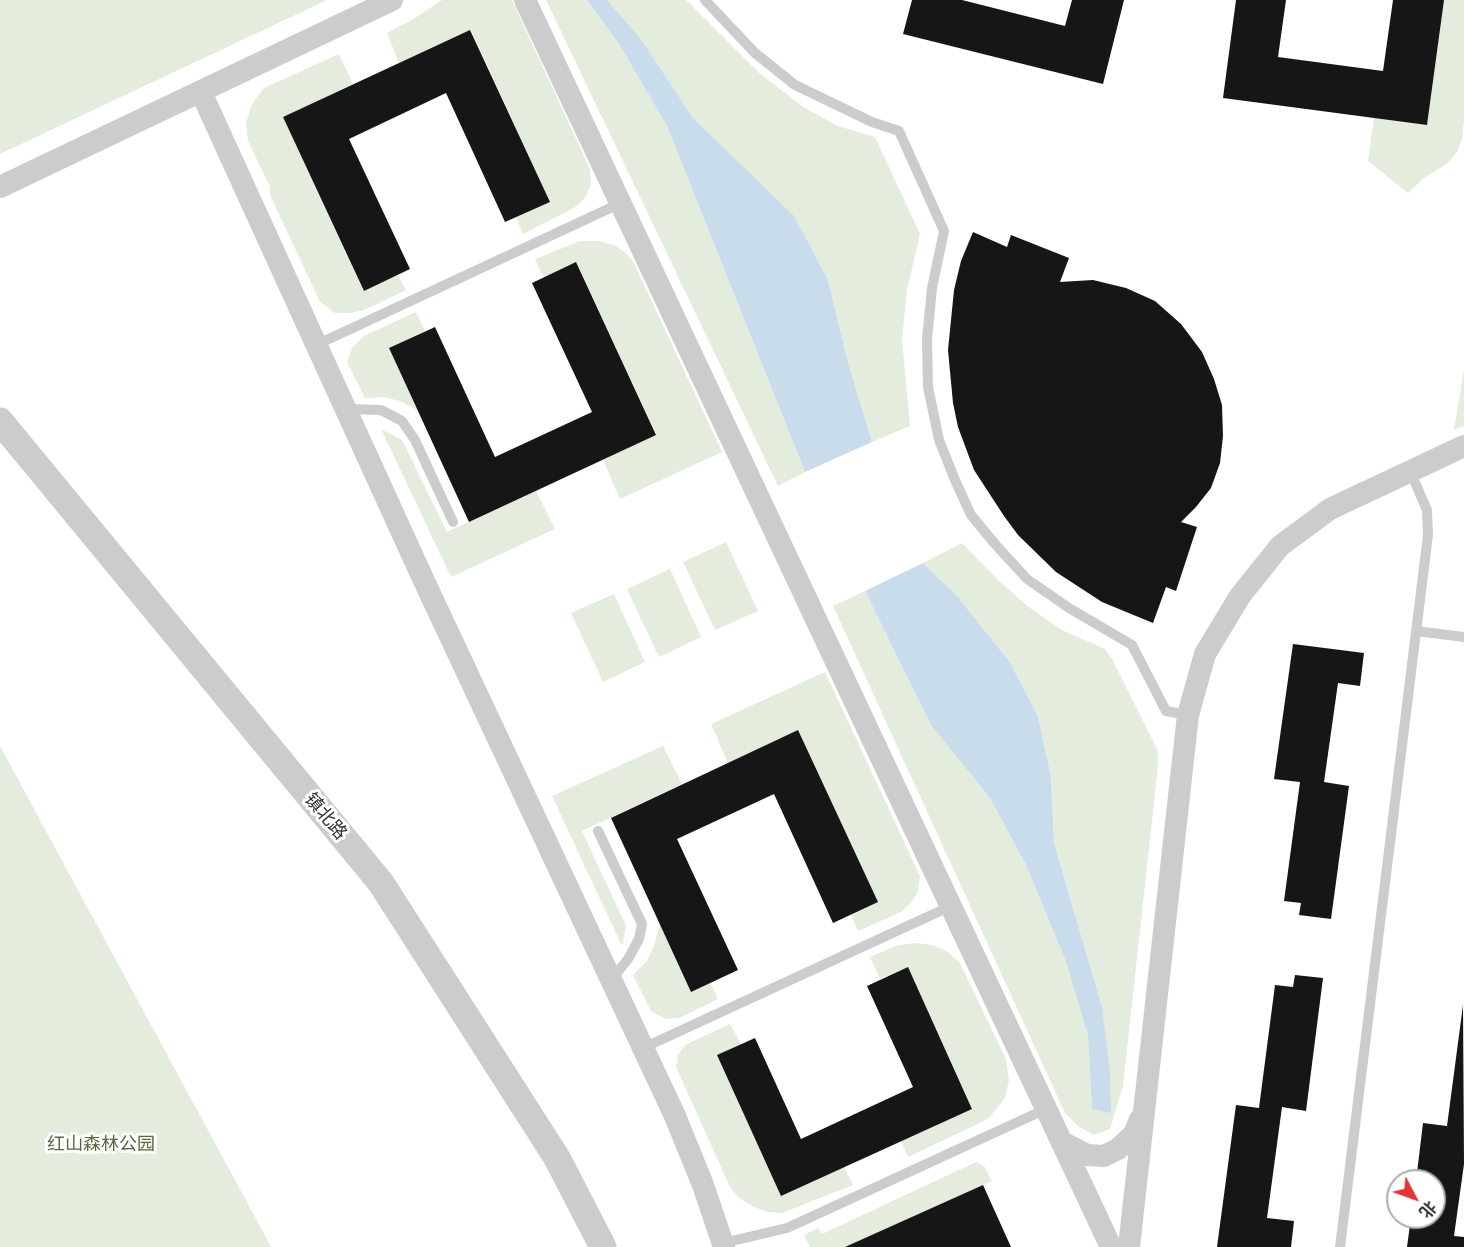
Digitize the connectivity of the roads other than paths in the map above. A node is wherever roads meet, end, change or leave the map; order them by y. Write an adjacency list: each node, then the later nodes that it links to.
1 (392, 0): 4 (street)
2 (525, 0): 6 (street)
3 (705, 0): 15 (lane)
4 (201, 92): 5 (street); 7 (street)
5 (0, 187)
6 (621, 203): 7 (lane); 17 (street)
7 (316, 345): 8 (street)
8 (346, 409): 12 (lane); 18 (street)
9 (0, 421): 24 (street, 镇北路)
10 (1464, 446): 11 (street)
11 (1410, 471): 13 (lane); 15 (street)
12 (453, 522)
13 (1416, 631): 14 (lane); 27 (lane)
14 (1464, 637)
15 (1188, 715): 20 (street)
16 (598, 831): 18 (lane)
17 (951, 906): 19 (lane); 21 (street)
18 (612, 980): 19 (street)
19 (643, 1048): 23 (street)
20 (1145, 1106): 22 (street); 26 (street)
21 (1046, 1109): 22 (street); 23 (lane)
22 (1062, 1142): 25 (street)
23 (724, 1245)
24 (603, 1247)
25 (1111, 1247)
26 (1129, 1247)
27 (1340, 1247)

